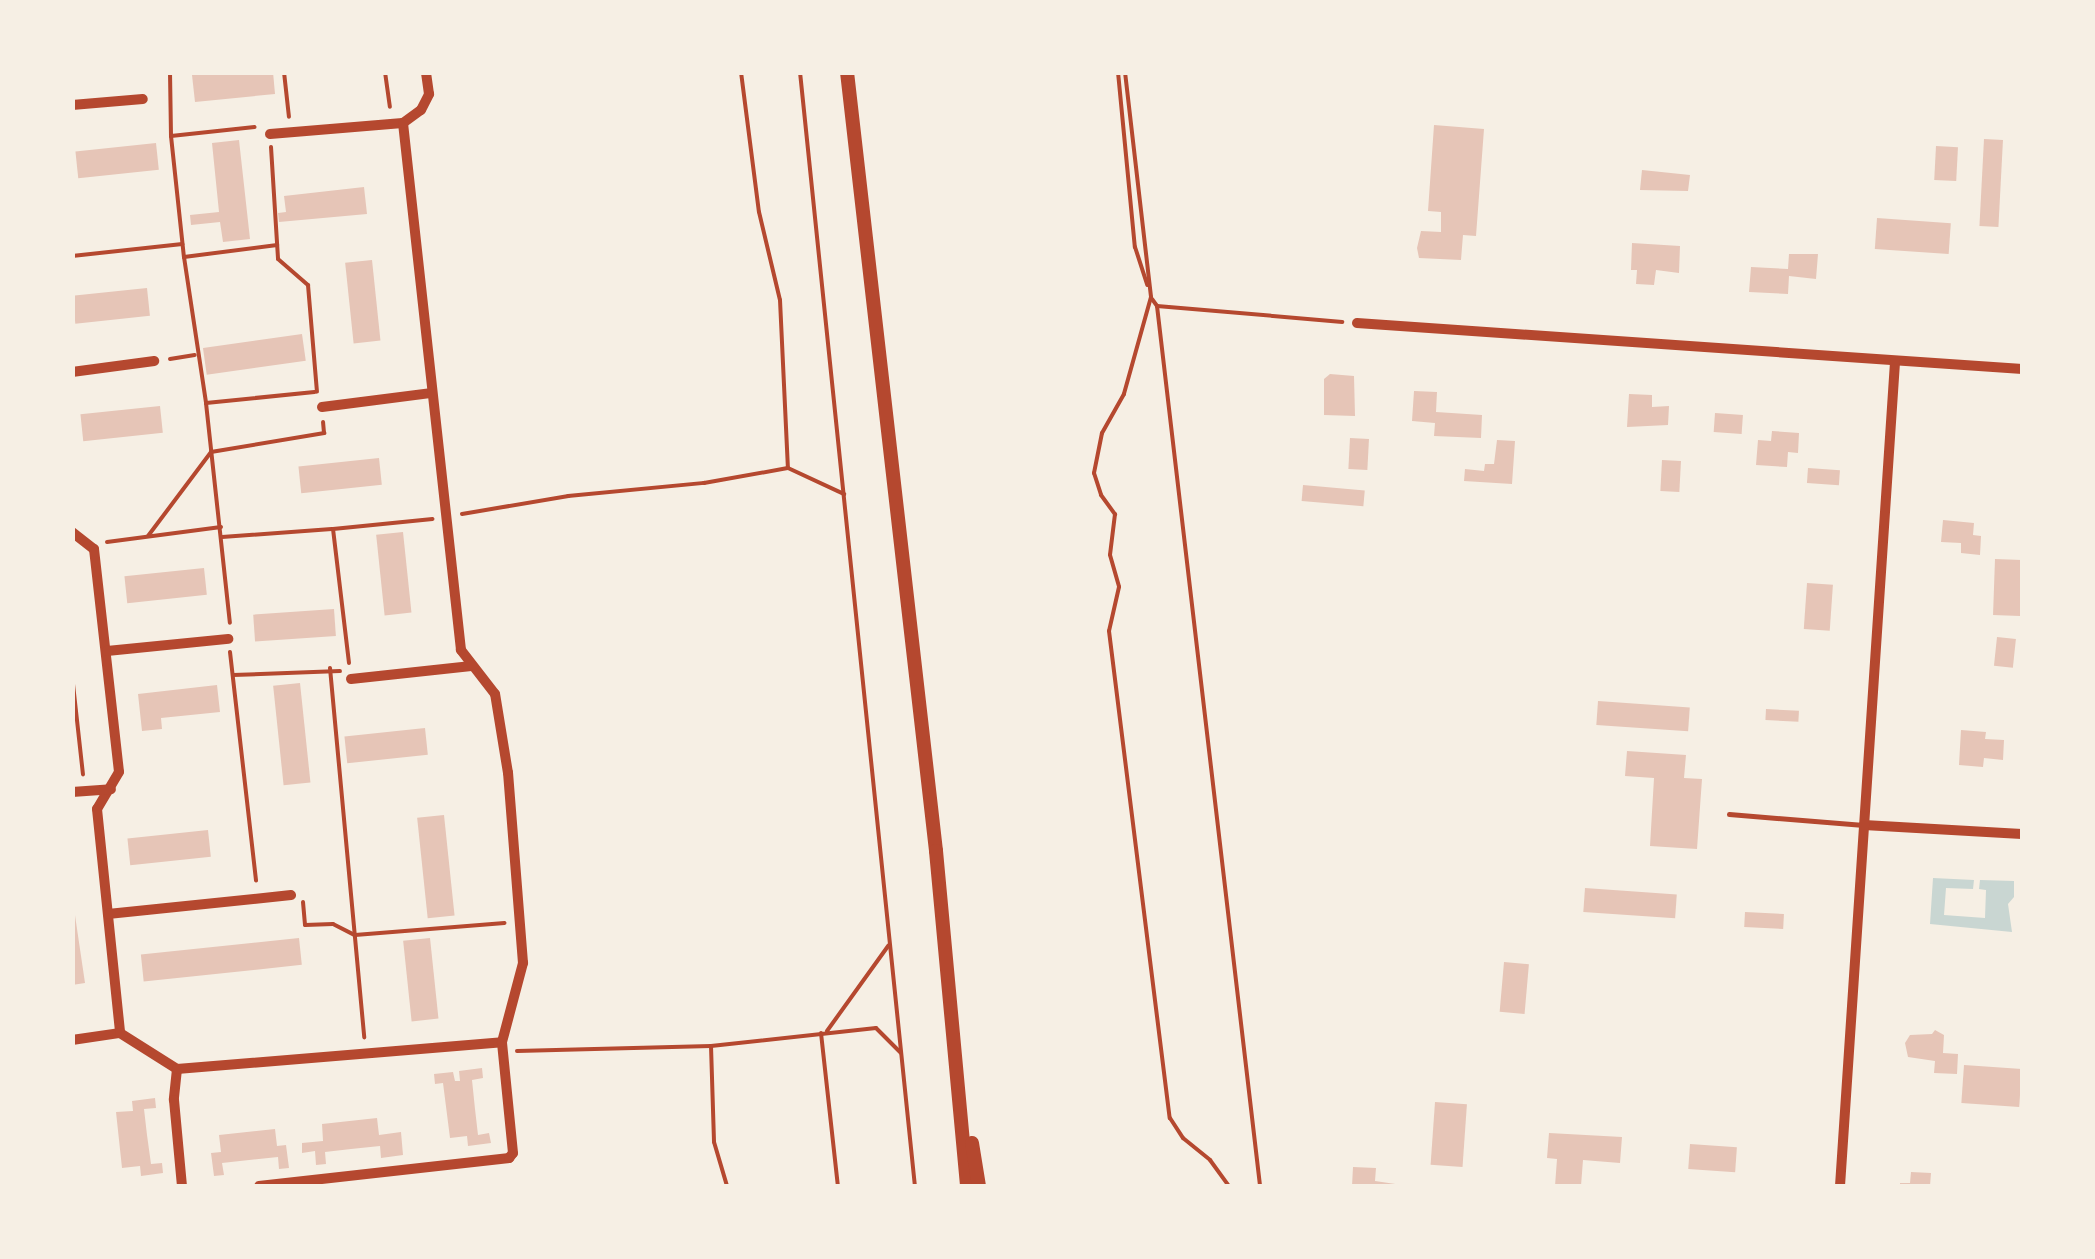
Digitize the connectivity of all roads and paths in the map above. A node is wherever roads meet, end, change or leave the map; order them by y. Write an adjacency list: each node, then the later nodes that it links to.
1 (170, 72): 15 (path)
2 (284, 72): 13 (path)
3 (385, 72): 12 (path)
4 (426, 72): 12 (street)
5 (742, 72): 33 (path)
6 (800, 72): 34 (path)
7 (848, 72): 63 (street)
8 (1118, 72): 20 (path)
9 (1126, 72): 20 (path)
10 (143, 100): 11 (street)
11 (72, 106)
12 (398, 123): 13 (street); 29 (street)
13 (290, 132): 14 (street)
14 (270, 134): 15 (path); 17 (path)
15 (171, 136): 16 (path)
16 (184, 244): 18 (path); 19 (path)
17 (277, 245): 19 (path); 28 (path)
18 (72, 256)
19 (184, 257): 23 (path)
20 (1151, 297): 21 (path); 79 (path)
21 (1157, 306): 22 (path); 80 (path)
22 (1357, 323): 25 (street)
23 (195, 355): 24 (path); 30 (path)
24 (154, 361): 27 (street)
25 (1895, 362): 26 (street); 52 (street)
26 (2022, 369)
27 (72, 372)
28 (317, 392): 30 (path); 31 (path)
29 (432, 393): 31 (street); 35 (street)
30 (206, 404): 32 (path)
31 (322, 407): 32 (path)
32 (211, 452): 36 (path); 39 (path)
33 (788, 468): 34 (path); 35 (path)
34 (844, 494): 59 (path)
35 (447, 517): 37 (path); 44 (street)
36 (220, 527): 39 (path); 40 (path)
37 (333, 529): 40 (path); 48 (path)
38 (72, 532): 41 (street)
39 (148, 536): 41 (path)
40 (222, 537): 42 (path)
41 (94, 549): 43 (street)
42 (228, 639): 43 (street); 47 (path)
43 (107, 651): 49 (street)
44 (471, 666): 48 (street); 57 (street)
45 (330, 668): 47 (path); 48 (path); 58 (path)
46 (72, 675): 50 (path)
47 (233, 675): 55 (path)
48 (351, 679)
49 (111, 789): 50 (street); 56 (street)
50 (78, 792)
51 (1728, 814): 52 (lane)
52 (1864, 825): 53 (street); 81 (street)
53 (2022, 834)
54 (292, 895): 55 (street); 58 (path)
55 (258, 898): 56 (street)
56 (108, 914): 60 (street)
57 (520, 922): 58 (path); 64 (street)
58 (355, 935): 66 (path)
59 (888, 946): 61 (path); 67 (path)
60 (120, 1033): 62 (street); 68 (street)
61 (824, 1033): 65 (path); 67 (path); 75 (path)
62 (72, 1040)
63 (956, 1044): 77 (street); 78 (street)
64 (502, 1046): 65 (path); 66 (street); 69 (street)
65 (712, 1046): 74 (path)
66 (366, 1054): 68 (street)
67 (901, 1054): 76 (path)
68 (177, 1069): 71 (street)
69 (398, 1172): 70 (street); 73 (street)
70 (289, 1185): 72 (street)
71 (182, 1186)
72 (259, 1186)
73 (400, 1186)
74 (727, 1186)
75 (838, 1186)
76 (915, 1186)
77 (967, 1186)
78 (979, 1186)
79 (1228, 1186)
80 (1260, 1186)
81 (1840, 1186)

